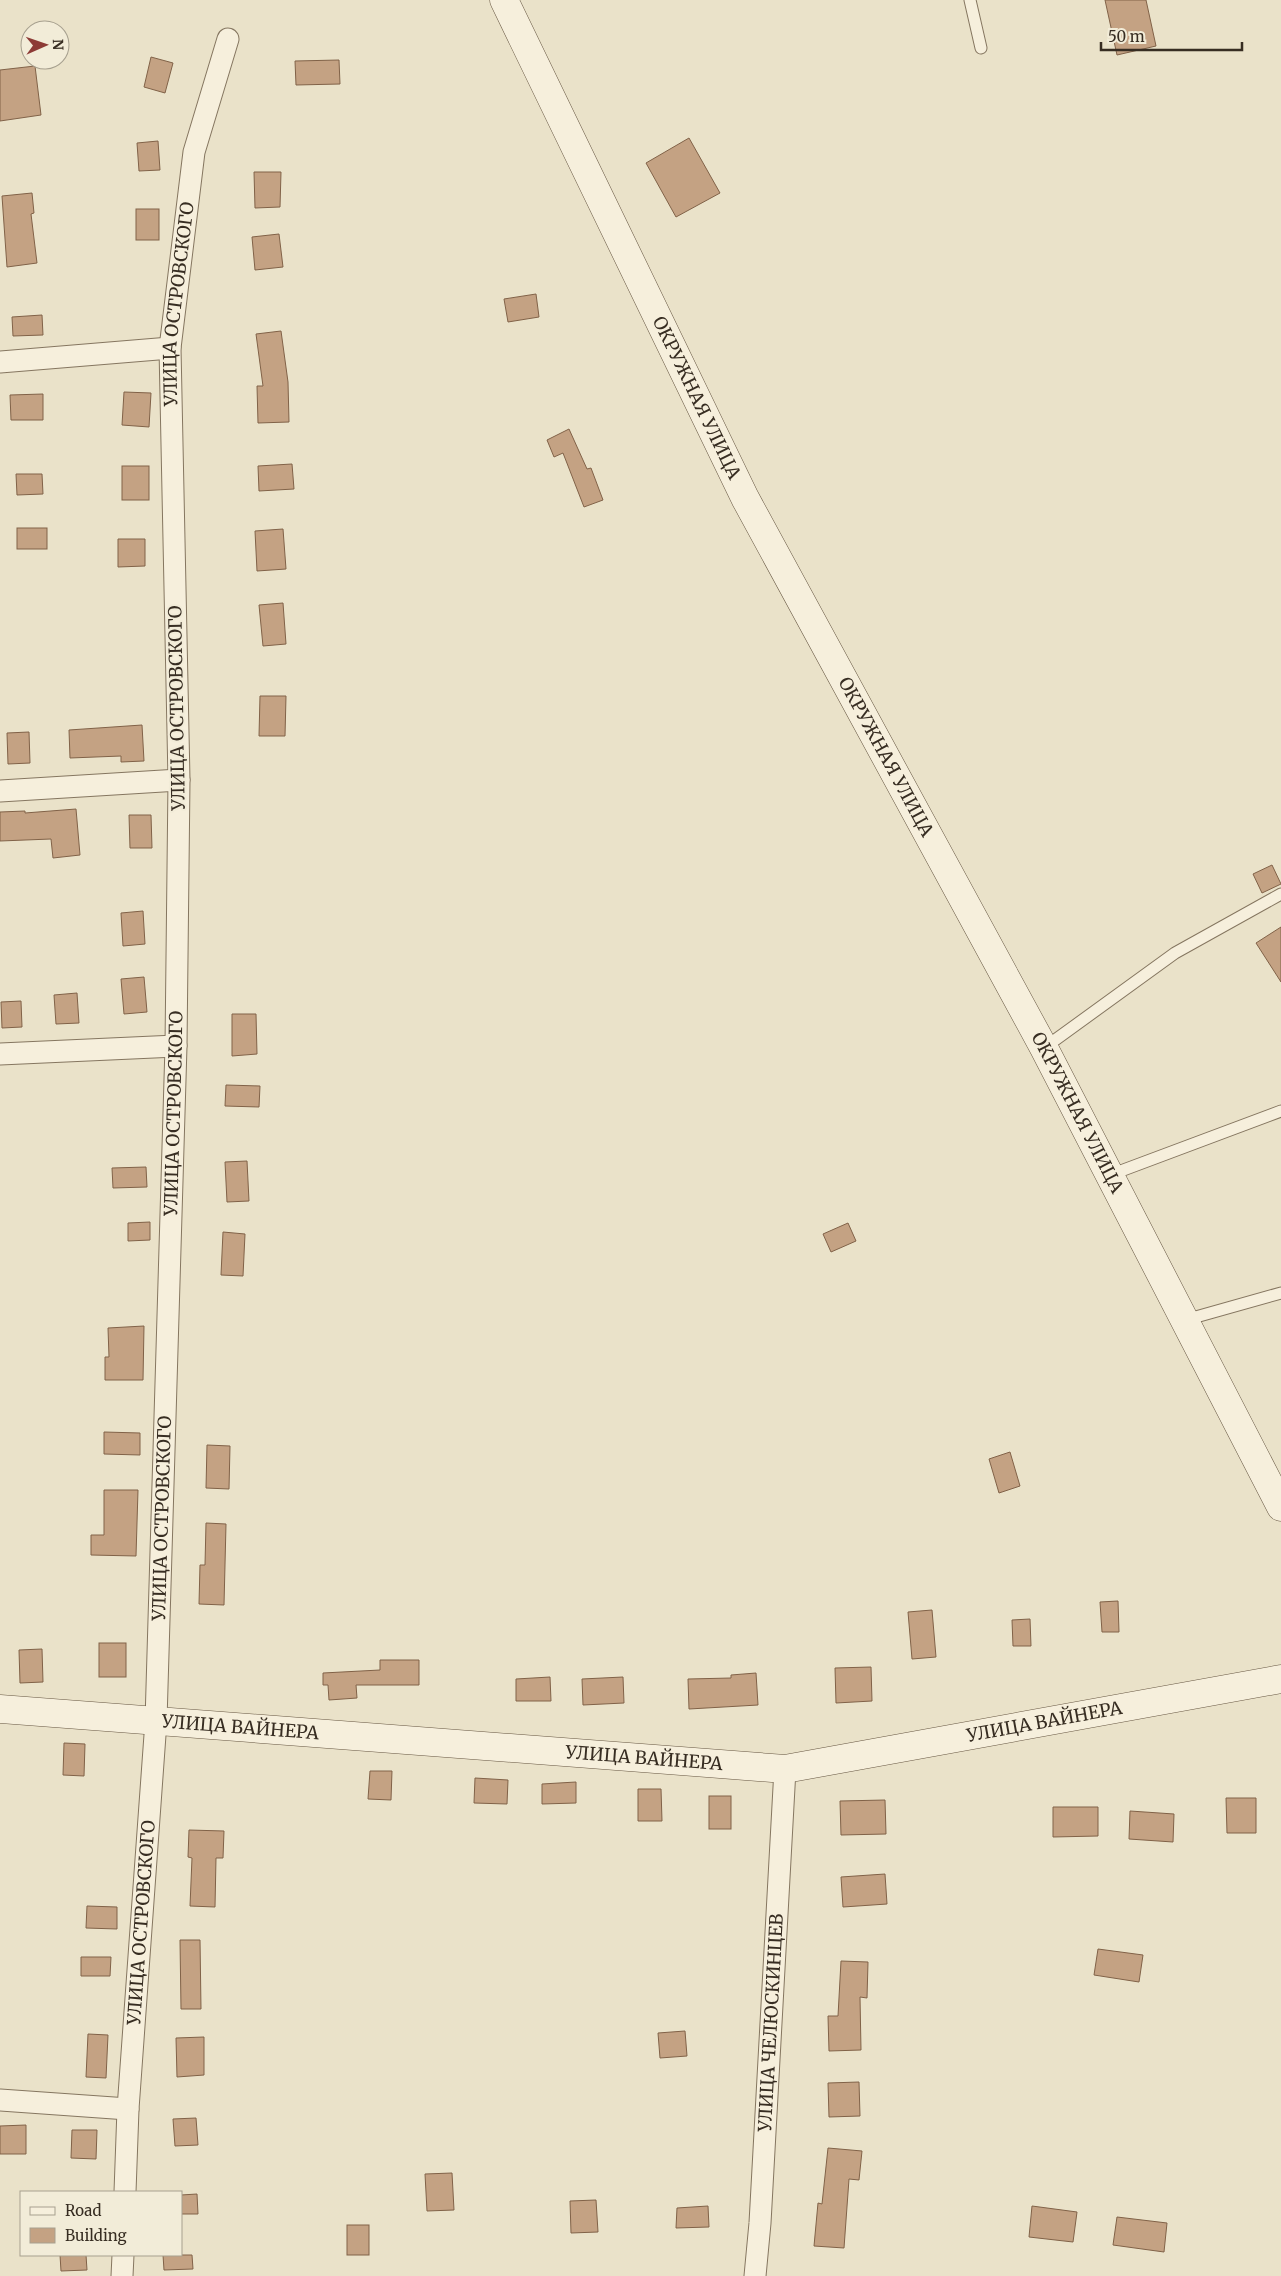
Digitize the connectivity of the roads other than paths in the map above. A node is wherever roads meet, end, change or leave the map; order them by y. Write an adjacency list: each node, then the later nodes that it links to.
1 (504, 0): 11 (street, ОКРУЖНАЯ УЛИЦА)
2 (970, 0): 4 (lane)
3 (228, 39): 5 (street, УЛИЦА ОСТРОВСКОГО)
4 (981, 48)
5 (170, 348): 6 (street); 7 (street, УЛИЦА ОСТРОВСКОГО)
6 (0, 362)
7 (179, 780): 8 (street); 10 (street, УЛИЦА ОСТРОВСКОГО)
8 (0, 791)
9 (1281, 894): 11 (lane)
10 (176, 1046): 12 (street); 21 (street, УЛИЦА ОСТРОВСКОГО)
11 (1044, 1048): 14 (street, ОКРУЖНАЯ УЛИЦА)
12 (0, 1054)
13 (1281, 1110): 14 (lane)
14 (1110, 1175): 16 (street, ОКРУЖНАЯ УЛИЦА)
15 (1281, 1293): 16 (lane)
16 (1186, 1320): 17 (street, ОКРУЖНАЯ УЛИЦА)
17 (1274, 1480): 18 (street, ОКРУЖНАЯ УЛИЦА)
18 (1281, 1507)
19 (1281, 1679): 22 (street, УЛИЦА ВАЙНЕРА)
20 (0, 1709): 21 (street, УЛИЦА ВАЙНЕРА)
21 (156, 1721): 22 (street, УЛИЦА ВАЙНЕРА); 24 (street, УЛИЦА ОСТРОВСКОГО)
22 (785, 1769): 28 (street, УЛИЦА ЧЕЛЮСКИНЦЕВ)
23 (0, 2100): 24 (street)
24 (128, 2109): 25 (street, УЛИЦА ОСТРОВСКОГО)
25 (125, 2191)
26 (122, 2256): 27 (street)
27 (122, 2276)
28 (755, 2276)

